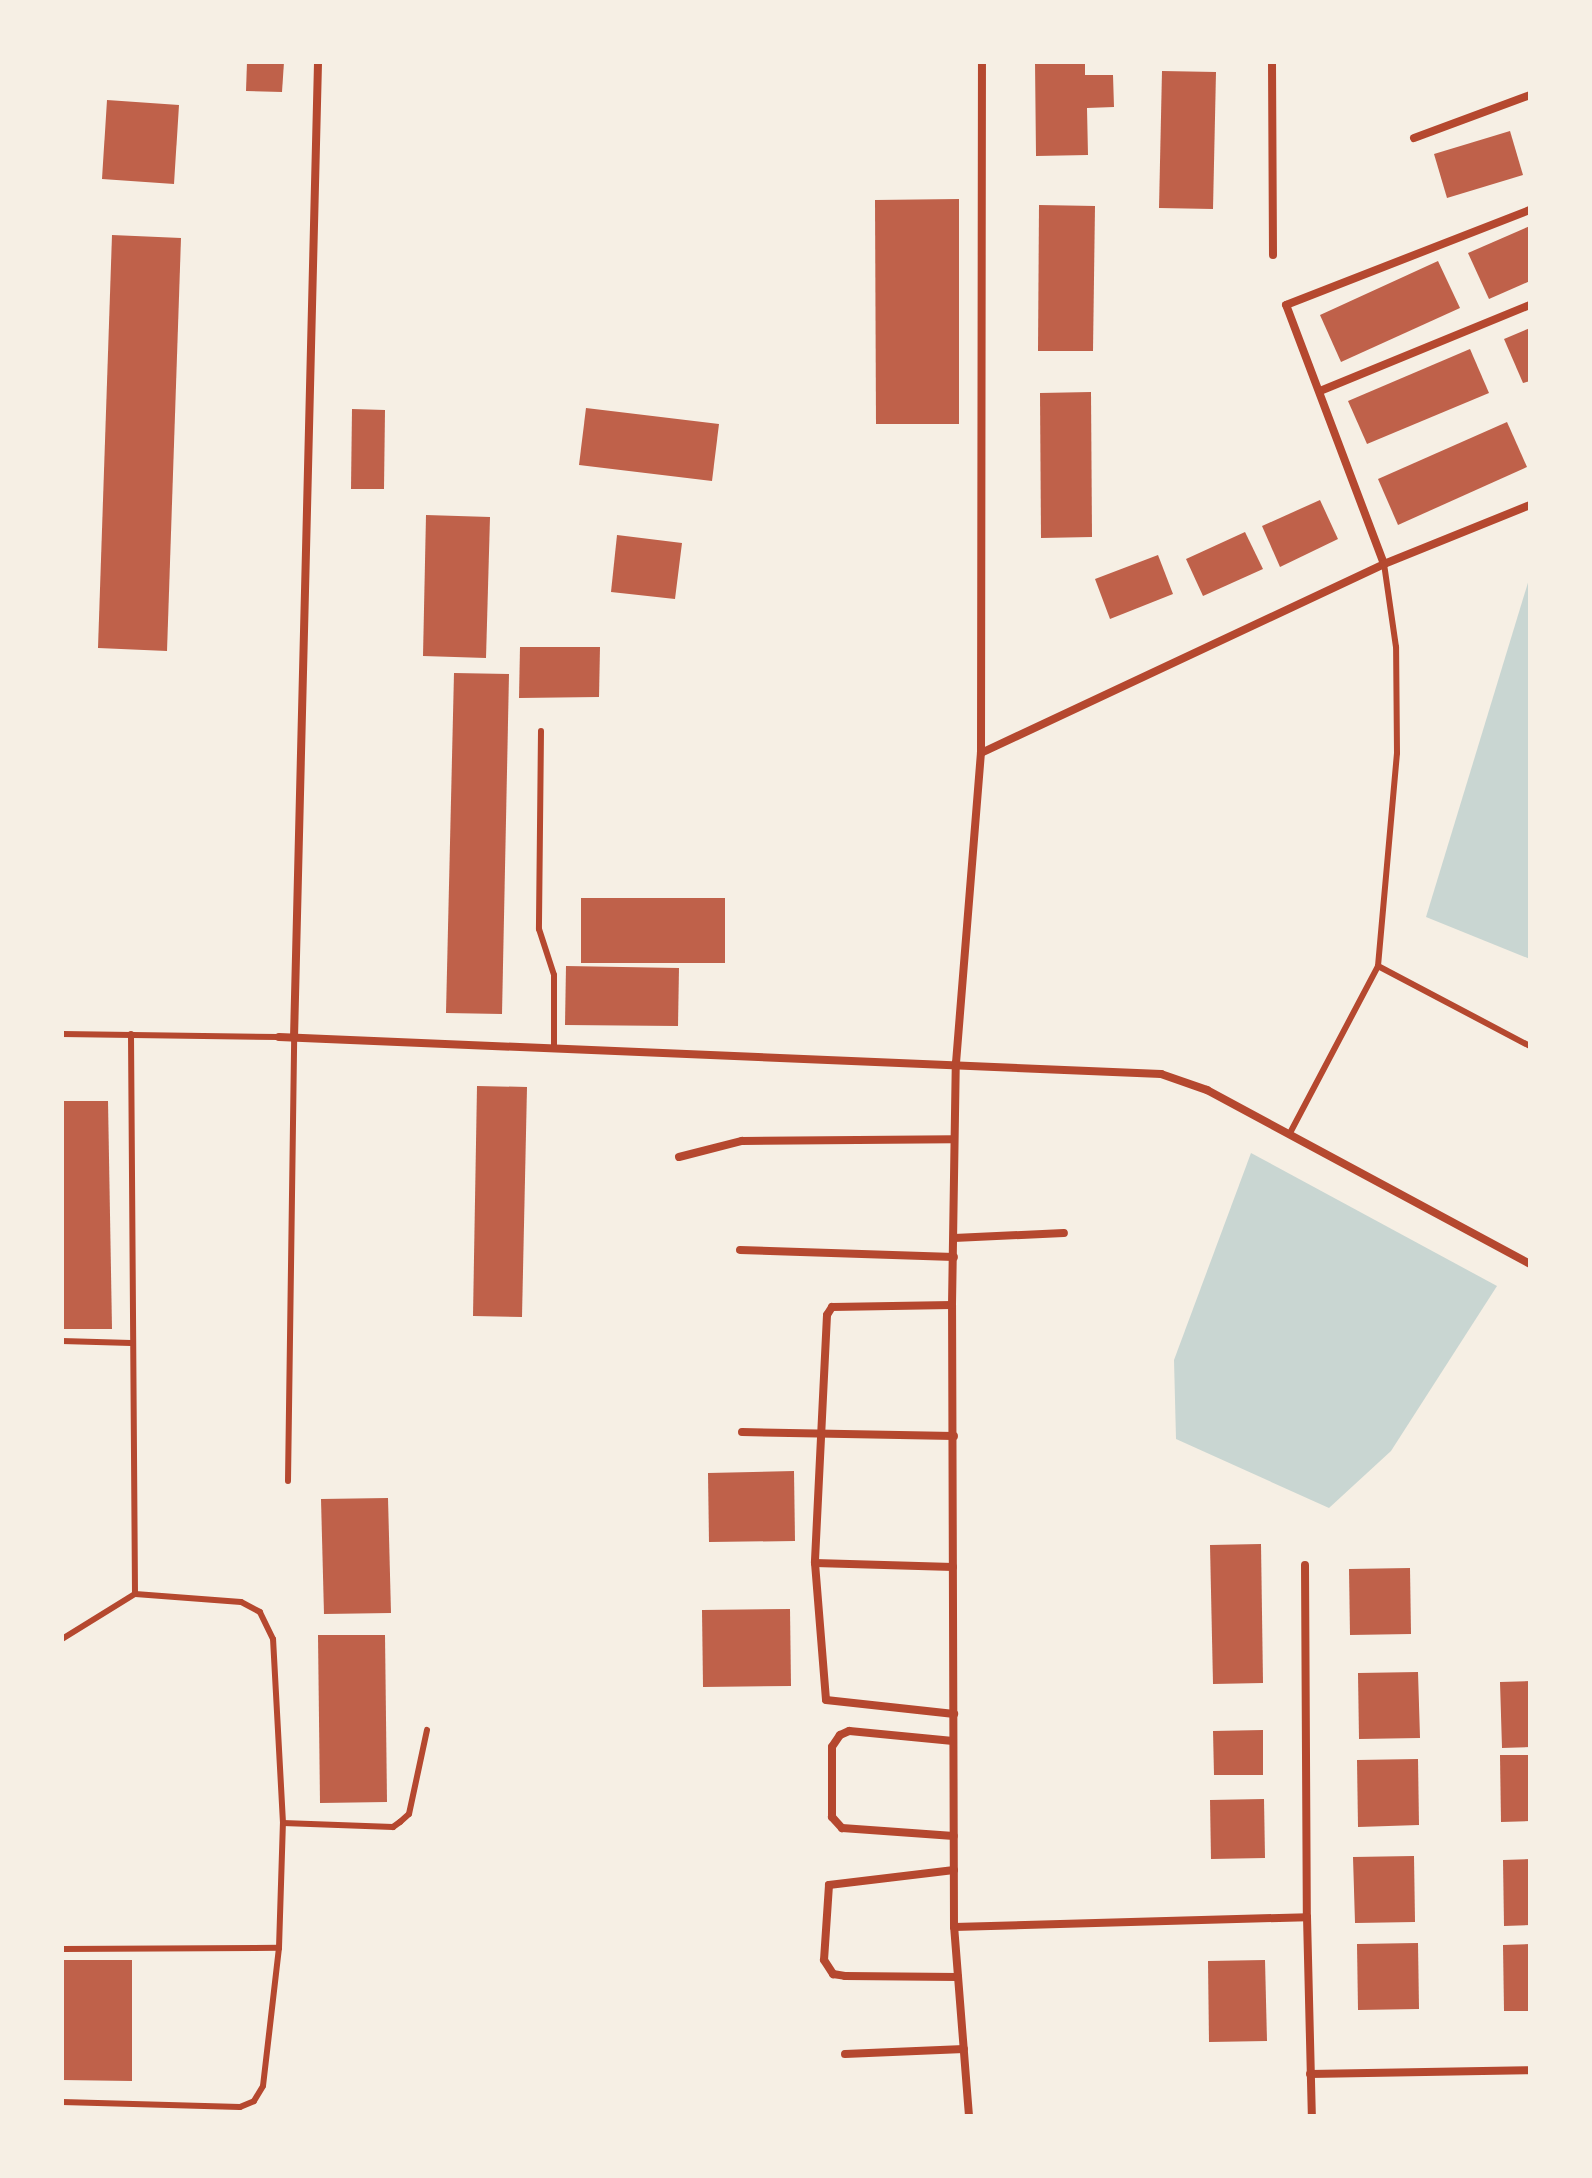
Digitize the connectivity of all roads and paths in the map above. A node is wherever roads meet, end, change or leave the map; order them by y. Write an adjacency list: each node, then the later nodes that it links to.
1 (318, 62): 18 (street)
2 (982, 62): 13 (street)
3 (1272, 62): 7 (street)
4 (1530, 95): 5 (street)
5 (1414, 138)
6 (1530, 210): 9 (street)
7 (1273, 255)
8 (1530, 305): 9 (street)
9 (1320, 391): 11 (street)
10 (1530, 505): 11 (street)
11 (1384, 564): 13 (street); 14 (lane)
12 (541, 731): 20 (lane)
13 (981, 753): 21 (street)
14 (1378, 966): 19 (lane); 22 (lane)
15 (62, 1034): 16 (lane)
16 (131, 1034): 17 (lane); 32 (lane)
17 (279, 1037): 18 (street)
18 (294, 1038): 20 (street); 36 (lane)
19 (1530, 1046)
20 (554, 1048): 21 (street)
21 (956, 1063): 22 (street); 23 (street)
22 (1290, 1133): 29 (street)
23 (953, 1139): 24 (street); 26 (street)
24 (679, 1157)
25 (1064, 1233): 26 (street)
26 (954, 1238): 28 (street)
27 (740, 1250): 28 (street)
28 (954, 1257): 30 (street)
29 (1530, 1264)
30 (952, 1305): 34 (street); 35 (street)
31 (62, 1341): 32 (lane)
32 (131, 1343): 40 (lane)
33 (742, 1432): 34 (street)
34 (821, 1433): 35 (street); 37 (street)
35 (954, 1436): 39 (street)
36 (288, 1481)
37 (815, 1563): 39 (street); 42 (street)
38 (1305, 1565): 48 (street)
39 (953, 1567): 42 (street)
40 (135, 1594): 41 (lane); 45 (lane)
41 (62, 1639)
42 (954, 1714): 44 (street)
43 (427, 1730): 45 (lane)
44 (953, 1741): 46 (street); 46 (street)
45 (283, 1823): 50 (lane)
46 (954, 1836): 47 (street)
47 (954, 1870): 49 (street); 52 (street)
48 (1307, 1917): 49 (street); 56 (street)
49 (954, 1927): 52 (street)
50 (279, 1948): 51 (lane); 57 (lane)
51 (62, 1949)
52 (958, 1977): 53 (street)
53 (964, 2049): 54 (street); 58 (street)
54 (845, 2054)
55 (1530, 2070): 56 (street)
56 (1310, 2074): 59 (street)
57 (62, 2102)
58 (969, 2116)
59 (1312, 2116)

